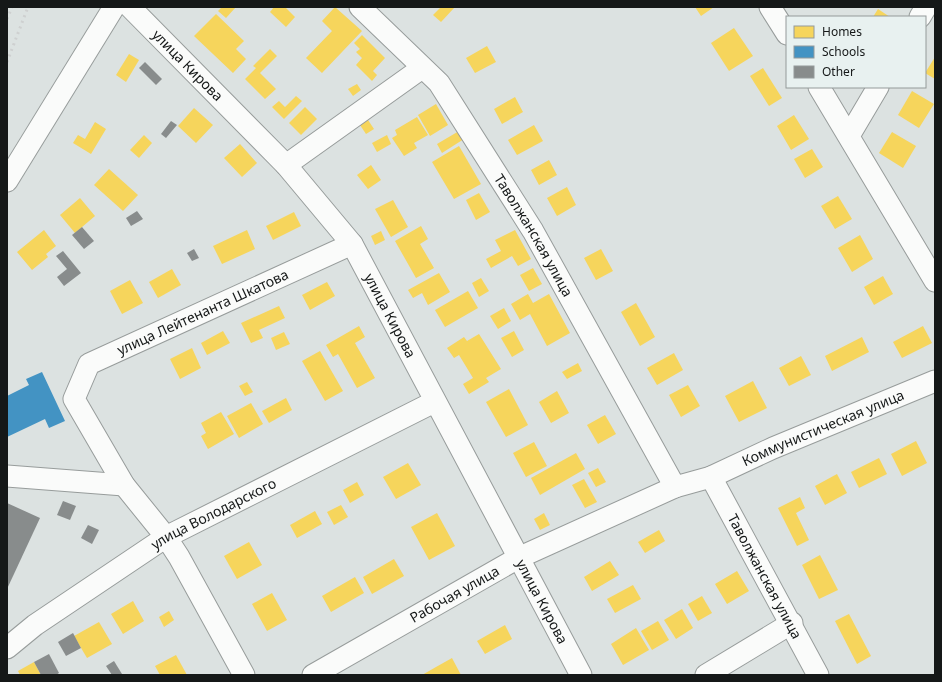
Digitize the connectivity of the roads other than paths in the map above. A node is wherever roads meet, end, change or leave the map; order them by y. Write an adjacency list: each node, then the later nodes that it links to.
1 (114, 7): 13 (street)
2 (130, 7): 12 (street, улица Кирова)
3 (360, 7): 8 (street, Таволжанская улица)
4 (770, 7): 7 (street)
5 (926, 7): 6 (street)
6 (921, 16)
7 (786, 32)
8 (422, 68): 12 (street); 21 (street, Таволжанская улица)
9 (820, 88): 11 (street)
10 (877, 88): 11 (street)
11 (849, 136): 15 (street)
12 (286, 165): 14 (street, улица Кирова)
13 (7, 182)
14 (352, 244): 17 (street, улица Кирова); 20 (street, улица Лейтенанта Шкатова)
15 (935, 281)
16 (935, 381): 19 (street, Коммунистическая улица)
17 (434, 402): 22 (street, улица Володарского); 23 (street, улица Кирова)
18 (7, 476): 20 (street)
19 (711, 477): 21 (street, Рабочая улица); 24 (street, Таволжанская улица)
20 (124, 484): 22 (street)
21 (675, 487): 23 (street, Рабочая улица)
22 (166, 537): 25 (street, улица Володарского); 26 (street)
23 (518, 558): 27 (street, Рабочая улица); 28 (street, улица Кирова)
24 (792, 623): 29 (street); 30 (street, Таволжанская улица)
25 (7, 648)
26 (244, 675)
27 (313, 675)
28 (581, 675)
29 (706, 675)
30 (818, 675)

